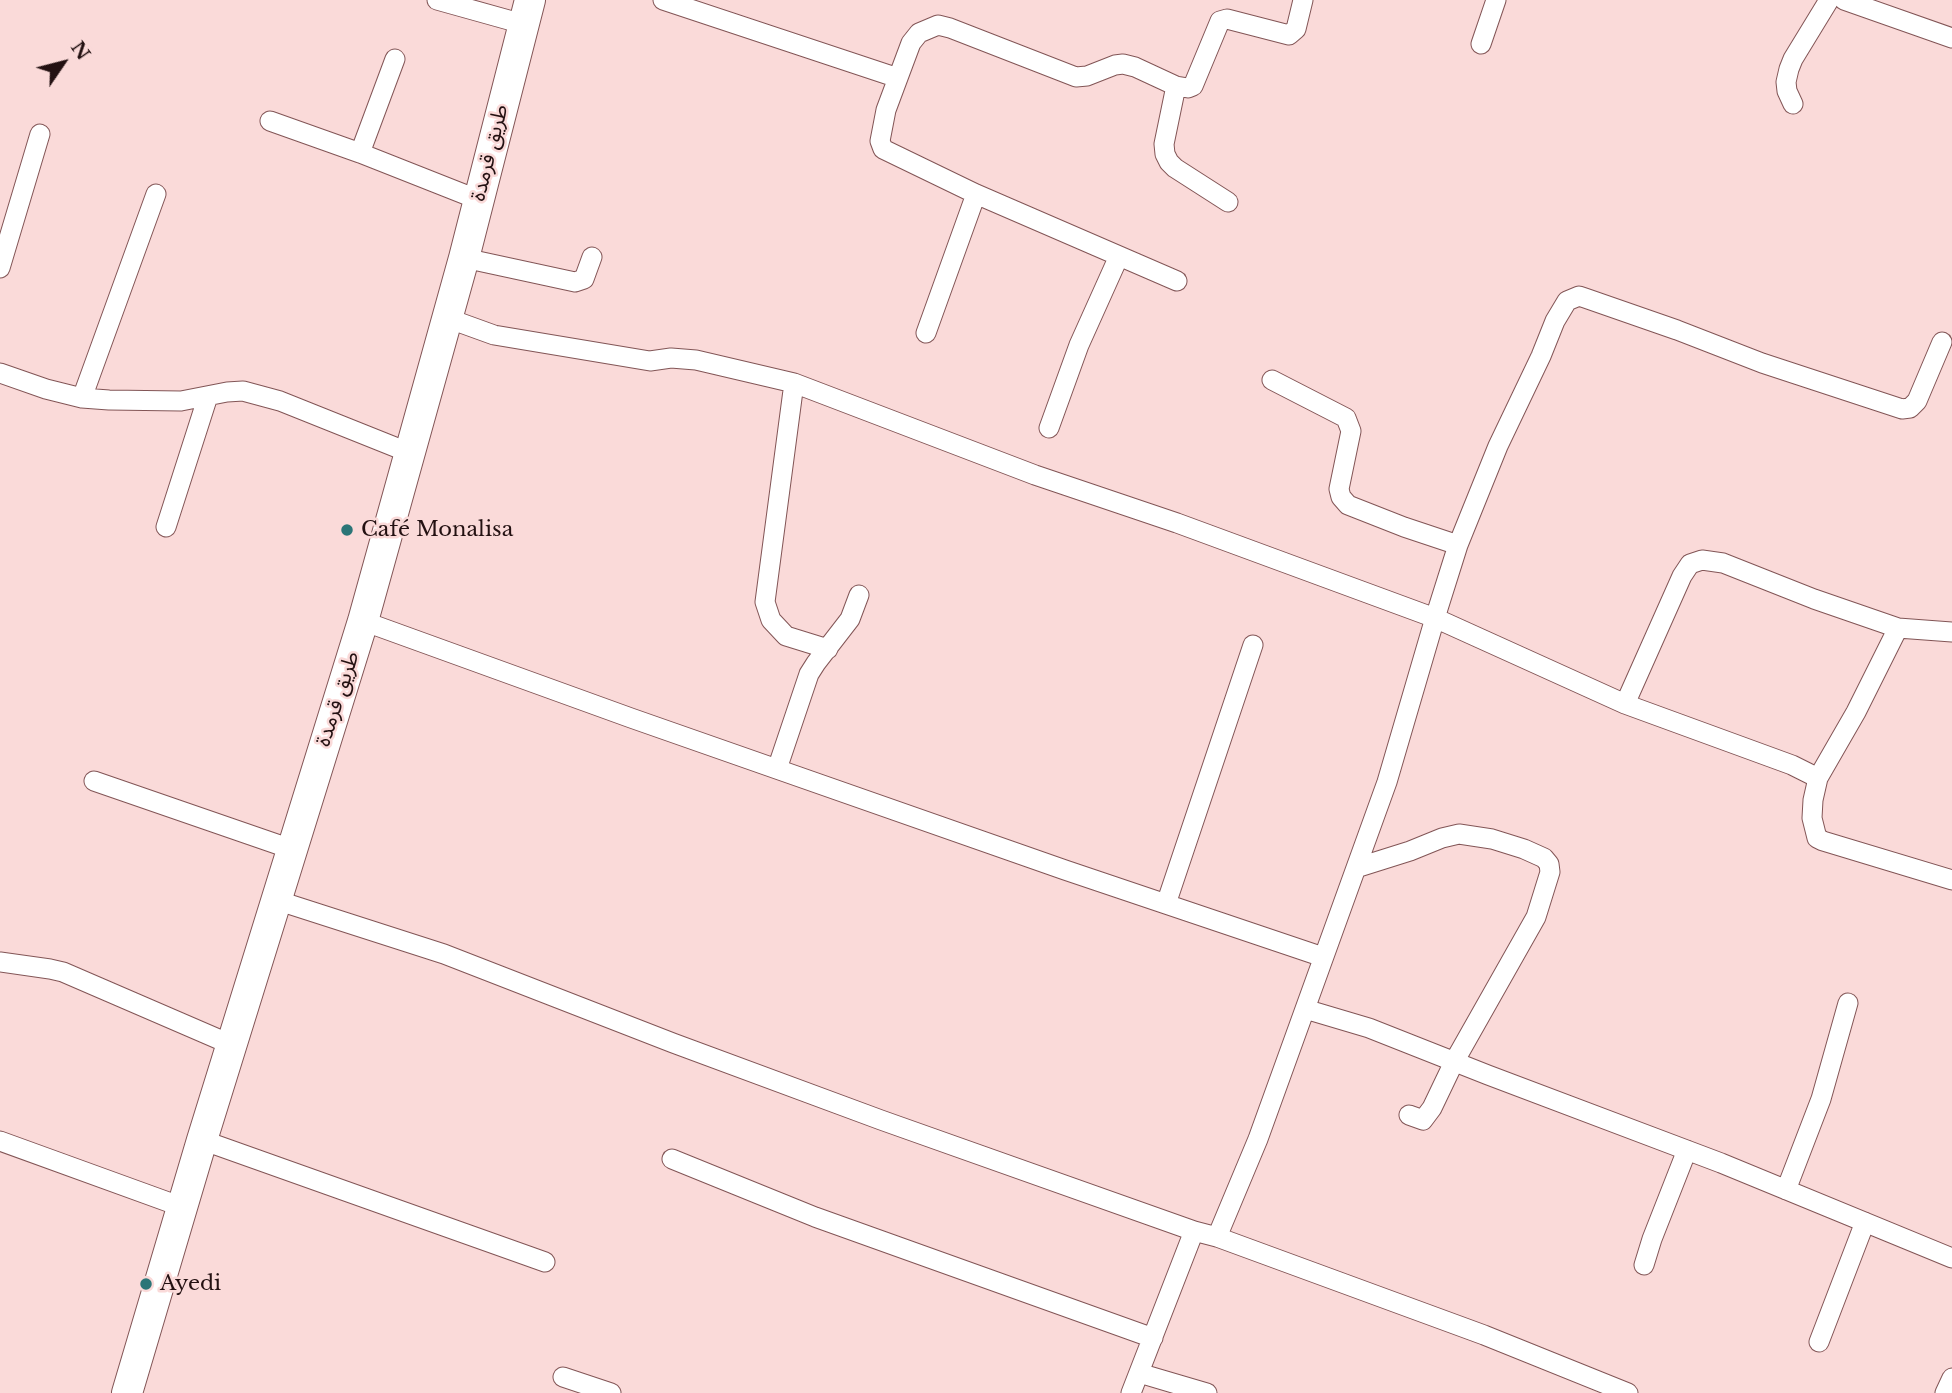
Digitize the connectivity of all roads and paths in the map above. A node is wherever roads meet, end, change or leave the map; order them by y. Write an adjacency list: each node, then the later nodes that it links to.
1 (437, 0): 7 (street)
2 (663, 0): 11 (street)
3 (1303, 0): 12 (street)
4 (1496, 0): 9 (street)
5 (1829, 0): 13 (street)
6 (1844, 0): 8 (street)
7 (526, 12): 19 (main road, طريق قرمدة)
8 (1952, 38)
9 (1482, 44)
10 (396, 59): 16 (street)
11 (898, 78): 12 (street); 18 (street)
12 (1176, 86): 20 (street)
13 (1793, 104)
14 (270, 121): 16 (street)
15 (40, 134): 24 (street)
16 (360, 153): 19 (street)
17 (156, 194): 33 (street)
18 (976, 194): 21 (street); 27 (street)
19 (479, 200): 23 (main road, طريق قرمدة)
20 (1228, 202)
21 (1119, 256): 25 (street); 34 (street)
22 (592, 257): 23 (street)
23 (464, 258): 26 (main road, طريق قرمدة)
24 (0, 268)
25 (1177, 281)
26 (447, 318): 31 (street); 35 (main road, طريق قرمدة)
27 (926, 333)
28 (1942, 342): 37 (street)
29 (0, 373): 33 (street)
30 (1272, 380): 37 (street)
31 (794, 383): 39 (street); 44 (street)
32 (208, 396): 33 (street); 35 (street); 36 (street)
33 (82, 398)
34 (1049, 428)
35 (410, 453): 40 (main road, طريق قرمدة)
36 (166, 527)
37 (1458, 545): 39 (street)
38 (859, 595): 44 (street)
39 (1435, 618): 45 (street); 50 (street)
40 (363, 621): 46 (street); 49 (main road, طريق قرمدة)
41 (1898, 628): 42 (street); 45 (street); 47 (street)
42 (1952, 632)
43 (1253, 645): 53 (street)
44 (828, 649): 46 (street)
45 (1625, 704): 47 (street)
46 (777, 769): 53 (street)
47 (1818, 778): 51 (street)
48 (94, 781): 49 (street)
49 (291, 849): 52 (main road, طريق قرمدة)
50 (1356, 868): 54 (street); 59 (street)
51 (1952, 880)
52 (276, 900): 58 (main road, طريق قرمدة); 68 (street)
53 (1166, 904): 54 (street)
54 (1323, 957): 57 (street)
55 (0, 962): 58 (street)
56 (1848, 1003): 65 (street)
57 (1305, 1009): 59 (street); 69 (street)
58 (232, 1045): 61 (main road, طريق قرمدة)
59 (1454, 1062): 60 (street); 63 (street)
60 (1409, 1115)
61 (202, 1140): 66 (main road, طريق قرمدة); 71 (street)
62 (0, 1141): 66 (street)
63 (1687, 1150): 65 (street); 72 (street)
64 (672, 1159): 73 (street)
65 (1786, 1190): 67 (street)
66 (182, 1207): 78 (main road, طريق قرمدة)
67 (1865, 1222): 70 (street); 74 (street)
68 (1194, 1231): 69 (street); 73 (street)
69 (1217, 1237): 82 (street)
70 (1952, 1258)
71 (545, 1262)
72 (1644, 1265)
73 (1153, 1338): 75 (street)
74 (1819, 1342)
75 (1139, 1373): 80 (street); 81 (street)
76 (562, 1377): 79 (street)
77 (1952, 1378): 83 (street)
78 (127, 1393)
79 (611, 1393)
80 (1131, 1393)
81 (1206, 1393)
82 (1628, 1393)
83 (1945, 1393)

